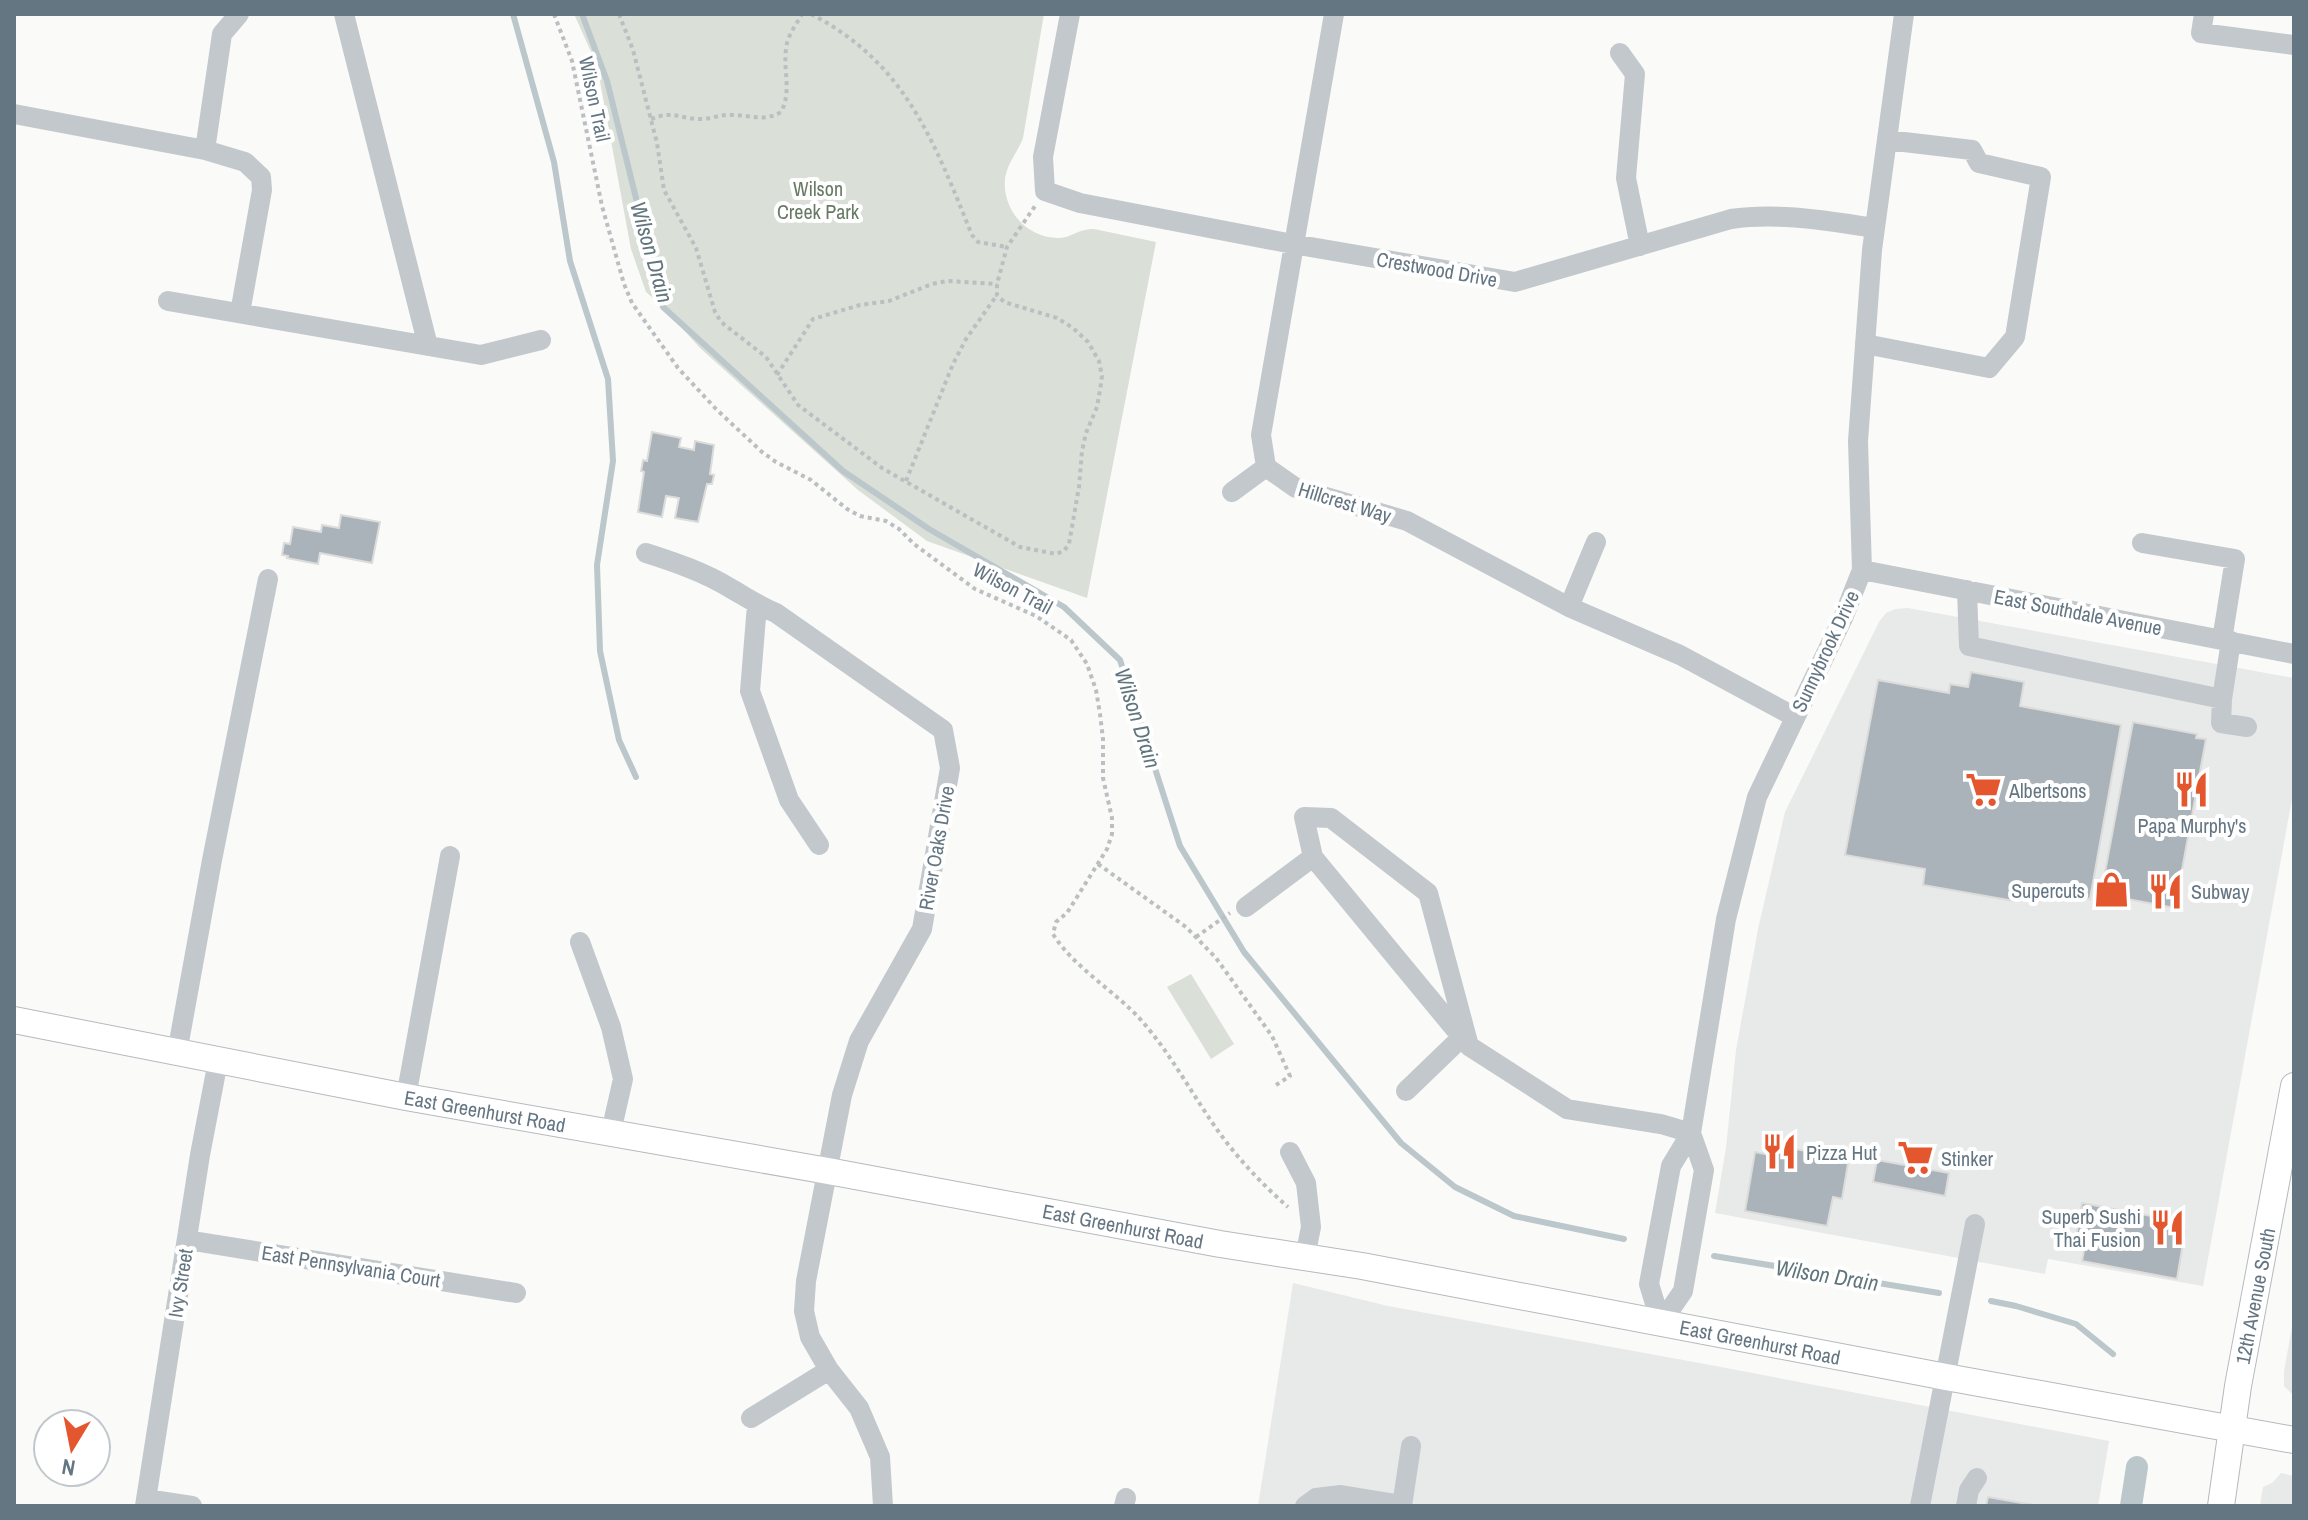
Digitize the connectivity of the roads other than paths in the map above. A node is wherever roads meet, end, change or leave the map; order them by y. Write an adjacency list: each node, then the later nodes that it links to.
1 (239, 14): 11 (street)
2 (344, 14): 19 (street)
3 (1070, 14): 13 (street, Crestwood Drive)
4 (1334, 14): 13 (street)
5 (1904, 14): 10 (street, Sunnybrook Drive)
6 (2204, 14): 7 (street)
7 (2294, 45)
8 (1620, 53): 14 (street)
9 (14, 114): 11 (street)
10 (1887, 140): 12 (street, Sunnybrook Drive); 18 (street)
11 (205, 150): 16 (street)
12 (1875, 228): 14 (street, Crestwood Drive); 18 (street, Sunnybrook Drive)
13 (1293, 244): 14 (street, Crestwood Drive); 20 (street)
14 (1640, 246)
15 (168, 301): 16 (street)
16 (240, 313): 19 (street)
17 (541, 340): 19 (street)
18 (1865, 344): 25 (street, Sunnybrook Drive)
19 (428, 346)
20 (1266, 467): 21 (street); 29 (street, Hillcrest Way)
21 (1232, 492)
22 (1596, 542): 29 (street)
23 (2142, 543): 30 (street)
24 (646, 553): 28 (street, River Oaks Drive)
25 (1862, 570): 27 (street, East Southdale Avenue); 33 (street, Sunnybrook Drive)
26 (268, 579): 42 (street)
27 (1967, 590): 30 (street, East Southdale Avenue); 32 (street)
28 (757, 605): 35 (street); 50 (street, River Oaks Drive)
29 (1569, 607): 33 (street, Hillcrest Way)
30 (2226, 641): 31 (street, East Southdale Avenue); 32 (street)
31 (2294, 654)
32 (2222, 699): 34 (street)
33 (1795, 717): 48 (street, Sunnybrook Drive)
34 (2247, 727)
35 (819, 845)
36 (450, 856): 46 (street)
37 (1313, 857): 38 (street); 41 (street); 41 (street)
38 (1238, 910)
39 (580, 942): 47 (street)
40 (14, 1020): 42 (main road, East Greenhurst Road)
41 (1465, 1042): 45 (street); 48 (street)
42 (177, 1053): 43 (main road, East Greenhurst Road)
43 (218, 1061): 46 (main road, East Greenhurst Road); 52 (street, Ivy Street)
44 (2294, 1086): 59 (main road, 12th Avenue South)
45 (1406, 1091)
46 (406, 1097): 47 (main road, East Greenhurst Road)
47 (611, 1132): 50 (main road, East Greenhurst Road)
48 (1691, 1133): 55 (street, Sunnybrook Drive); 55 (street, Sunnybrook Drive)
49 (1290, 1152): 53 (street)
50 (828, 1171): 53 (main road, East Greenhurst Road); 56 (street, River Oaks Drive)
51 (1975, 1224): 57 (street)
52 (187, 1240): 54 (street, East Pennsylvania Court); 63 (street, Ivy Street)
53 (1305, 1257): 55 (main road, East Greenhurst Road)
54 (516, 1293)
55 (1661, 1323): 57 (main road, East Greenhurst Road)
56 (829, 1370): 58 (street); 66 (street, River Oaks Drive)
57 (1946, 1377): 59 (main road, East Greenhurst Road); 68 (street)
58 (751, 1418)
59 (2232, 1429): 60 (main road, East Greenhurst Road); 70 (main road, 12th Avenue South)
60 (2294, 1440)
61 (1411, 1446): 64 (street)
62 (1977, 1478): 69 (street)
63 (146, 1502): 65 (street)
64 (1402, 1505): 67 (street)
65 (192, 1506)
66 (883, 1506)
67 (1305, 1506)
68 (1920, 1506)
69 (1966, 1506)
70 (2221, 1506)

